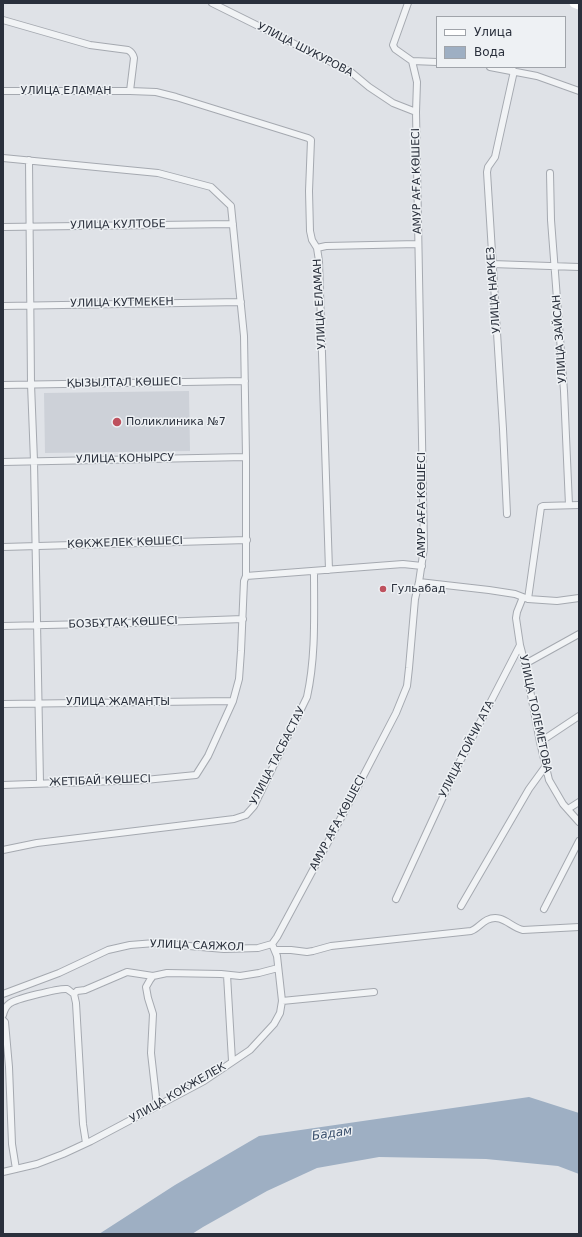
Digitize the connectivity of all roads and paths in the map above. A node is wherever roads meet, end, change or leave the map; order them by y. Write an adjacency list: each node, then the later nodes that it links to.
1 (212, 3): 13 (street, УЛИЦА ШУКУРОВА)
2 (408, 3): 6 (street)
3 (574, 3): 4 (main road)
4 (579, 5)
5 (3, 20): 11 (street)
6 (412, 61): 7 (street); 13 (street)
7 (436, 62)
8 (496, 68): 9 (street)
9 (514, 71): 12 (street); 22 (street, УЛИЦА НАРКЕЗ)
10 (3, 91): 11 (street, УЛИЦА ЕЛАМАН)
11 (130, 91): 21 (street, УЛИЦА ЕЛАМАН)
12 (579, 91)
13 (416, 112): 20 (street, АМУР АҒА КӨШЕСІ)
14 (3, 158): 15 (street)
15 (29, 160): 17 (street); 18 (street)
16 (550, 173): 23 (street, УЛИЦА ЗАЙСАН)
17 (233, 224): 18 (street, УЛИЦА КУЛТОБЕ); 25 (street)
18 (29, 226): 19 (street, УЛИЦА КУЛТОБЕ); 26 (street)
19 (3, 227)
20 (418, 244): 21 (street); 40 (street, АМУР АҒА КӨШЕСІ)
21 (317, 248): 41 (street, УЛИЦА ЕЛАМАН)
22 (492, 264): 23 (street); 36 (street, УЛИЦА НАРКЕЗ)
23 (555, 266): 24 (street); 34 (street, УЛИЦА ЗАЙСАН)
24 (579, 267)
25 (241, 302): 26 (street, УЛИЦА КУТМЕКЕН); 28 (street)
26 (30, 305): 27 (street, УЛИЦА КУТМЕКЕН); 29 (street)
27 (3, 306)
28 (246, 382): 29 (street, ҚЫЗЫЛТАЛ КӨШЕСІ); 31 (street)
29 (31, 384): 30 (street, ҚЫЗЫЛТАЛ КӨШЕСІ); 32 (street)
30 (3, 385)
31 (246, 457): 32 (street, УЛИЦА КОНЫРСУ); 37 (street)
32 (34, 461): 33 (street, УЛИЦА КОНЫРСУ); 38 (street)
33 (3, 462)
34 (569, 505): 35 (street); 45 (street)
35 (579, 505)
36 (507, 514)
37 (247, 540): 38 (street, КӨКЖЕЛЕК КӨШЕСІ); 43 (street)
38 (36, 546): 39 (street, КӨКЖЕЛЕК КӨШЕСІ); 49 (street)
39 (3, 547)
40 (422, 566): 41 (street); 44 (street, АМУР АҒА КӨШЕСІ)
41 (329, 570): 42 (street)
42 (314, 572): 43 (street); 65 (street, УЛИЦА ТАСБАСТАУ)
43 (246, 576): 47 (street)
44 (419, 582): 45 (street); 70 (street, АМУР АҒА КӨШЕСІ)
45 (526, 598): 46 (street); 51 (street)
46 (579, 598)
47 (242, 619): 49 (street, БОЗБҰТАҚ КӨШЕСІ); 53 (street)
48 (3, 626): 49 (street, БОЗБҰТАҚ КӨШЕСІ)
49 (37, 626): 54 (street)
50 (579, 634): 52 (street)
51 (520, 645): 52 (street, УЛИЦА ТОЛЕМЕТОВА); 66 (street, УЛИЦА ТОЙЧИ АТА)
52 (525, 664): 57 (street, УЛИЦА ТОЛЕМЕТОВА)
53 (233, 701): 54 (street, УЛИЦА ЖАМАНТЫ); 59 (street, ЖЕТІБАЙ КӨШЕСІ)
54 (38, 703): 55 (street, УЛИЦА ЖАМАНТЫ); 59 (street)
55 (3, 704)
56 (579, 716): 57 (street)
57 (540, 742): 58 (street, УЛИЦА ТОЛЕМЕТОВА)
58 (545, 767): 62 (street, УЛИЦА ТОЛЕМЕТОВА); 67 (street)
59 (40, 783): 60 (street, ЖЕТІБАЙ КӨШЕСІ)
60 (3, 785)
61 (579, 802): 62 (street)
62 (568, 810): 63 (street, УЛИЦА ТОЛЕМЕТОВА)
63 (579, 822)
64 (579, 841): 68 (street)
65 (3, 850)
66 (396, 899)
67 (461, 906)
68 (544, 909)
69 (579, 927): 71 (street)
70 (272, 944): 71 (street, УЛИЦА КОКЖЕЛЕК); 76 (street, УЛИЦА САЯЖОЛ)
71 (275, 950): 72 (street, УЛИЦА КОКЖЕЛЕК)
72 (278, 968): 73 (street); 78 (street, УЛИЦА КОКЖЕЛЕК)
73 (227, 975): 74 (street); 81 (street)
74 (153, 976): 77 (street); 82 (street)
75 (374, 992): 78 (street)
76 (3, 994)
77 (74, 994): 79 (street); 83 (street)
78 (282, 1001): 81 (street, УЛИЦА КОКЖЕЛЕК)
79 (3, 1015)
80 (4, 1021): 84 (street)
81 (232, 1061): 82 (street, УЛИЦА КОКЖЕЛЕК)
82 (157, 1106): 83 (street, УЛИЦА КОКЖЕЛЕК)
83 (86, 1143): 84 (street, УЛИЦА КОКЖЕЛЕК)
84 (16, 1169): 85 (street, УЛИЦА КОКЖЕЛЕК)
85 (3, 1172)

